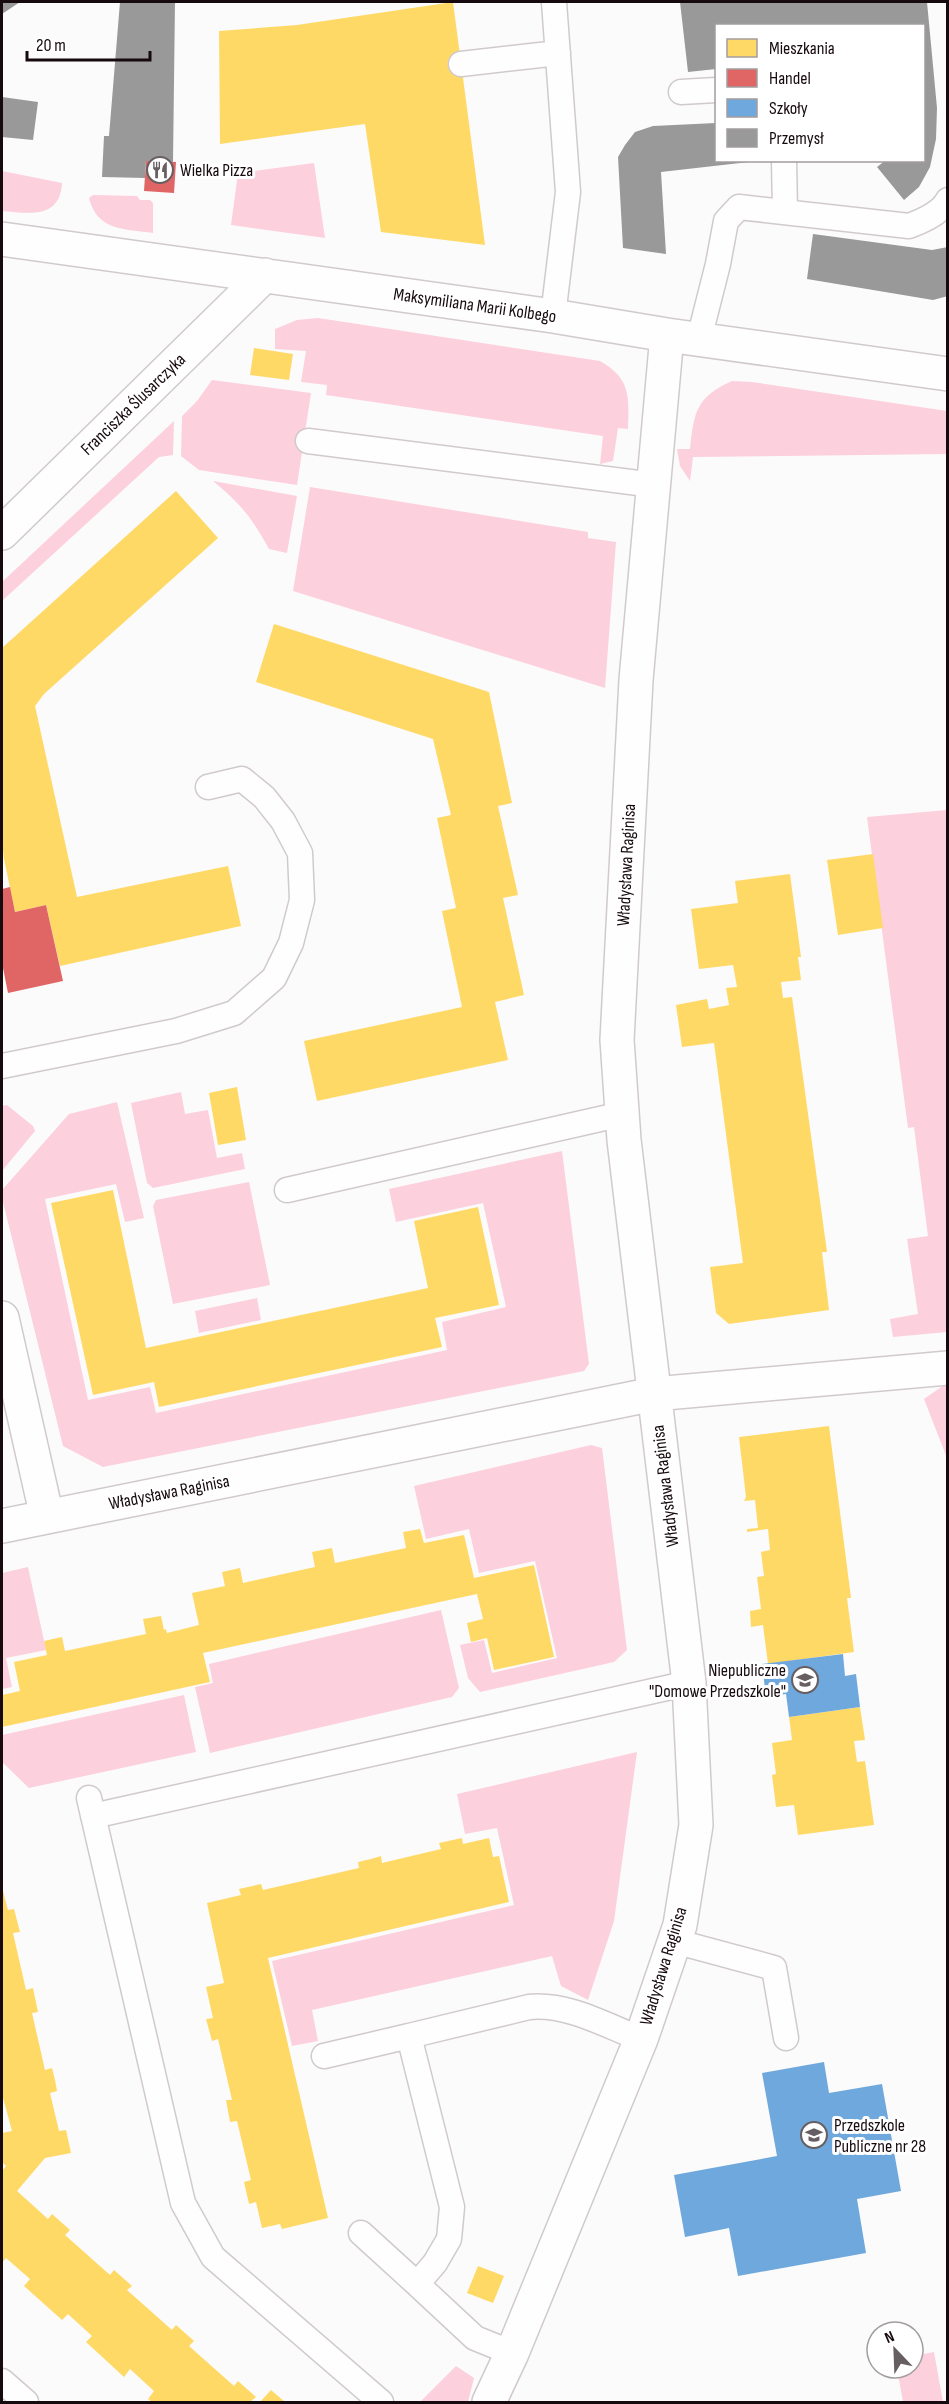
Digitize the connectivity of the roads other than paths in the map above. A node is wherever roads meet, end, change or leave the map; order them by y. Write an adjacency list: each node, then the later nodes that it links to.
1 (554, 2): 2 (lane)
2 (558, 53): 3 (lane); 11 (lane)
3 (462, 64)
4 (715, 90): 5 (lane)
5 (681, 92)
6 (784, 162): 8 (lane)
7 (948, 200): 8 (lane)
8 (785, 212): 13 (lane)
9 (2, 239): 10 (street, Maksymiliana Marii Kolbego)
10 (266, 275): 11 (street, Maksymiliana Marii Kolbego); 17 (street, Franciszka Ślusarczyka)
11 (553, 316): 12 (street, Maksymiliana Marii Kolbego)
12 (667, 335): 13 (street, Maksymiliana Marii Kolbego); 16 (street, Władysława Raginisa)
13 (699, 339): 14 (street, Maksymiliana Marii Kolbego)
14 (948, 374)
15 (308, 441): 16 (lane)
16 (654, 485): 20 (street, Władysława Raginisa)
17 (2, 533)
18 (208, 787): 19 (lane)
19 (2, 1066)
20 (622, 1114): 21 (lane); 24 (street, Władysława Raginisa)
21 (288, 1190)
22 (2, 1318): 25 (street)
23 (948, 1368): 24 (street, Władysława Raginisa)
24 (654, 1394): 25 (street, Władysława Raginisa); 27 (street, Władysława Raginisa)
25 (47, 1517): 26 (street, Władysława Raginisa)
26 (2, 1526)
27 (689, 1683): 28 (street, Władysława Raginisa); 38 (lane)
28 (674, 1941): 30 (lane); 31 (street, Władysława Raginisa)
29 (409, 2036): 31 (lane); 32 (lane); 34 (lane)
30 (786, 2038)
31 (641, 2039): 35 (street, Władysława Raginisa)
32 (324, 2056)
33 (361, 2233): 34 (lane)
34 (417, 2284): 35 (lane)
35 (512, 2353): 39 (street, Władysława Raginisa)
36 (2, 2381): 37 (lane)
37 (26, 2403)
38 (381, 2403)
39 (489, 2403)

